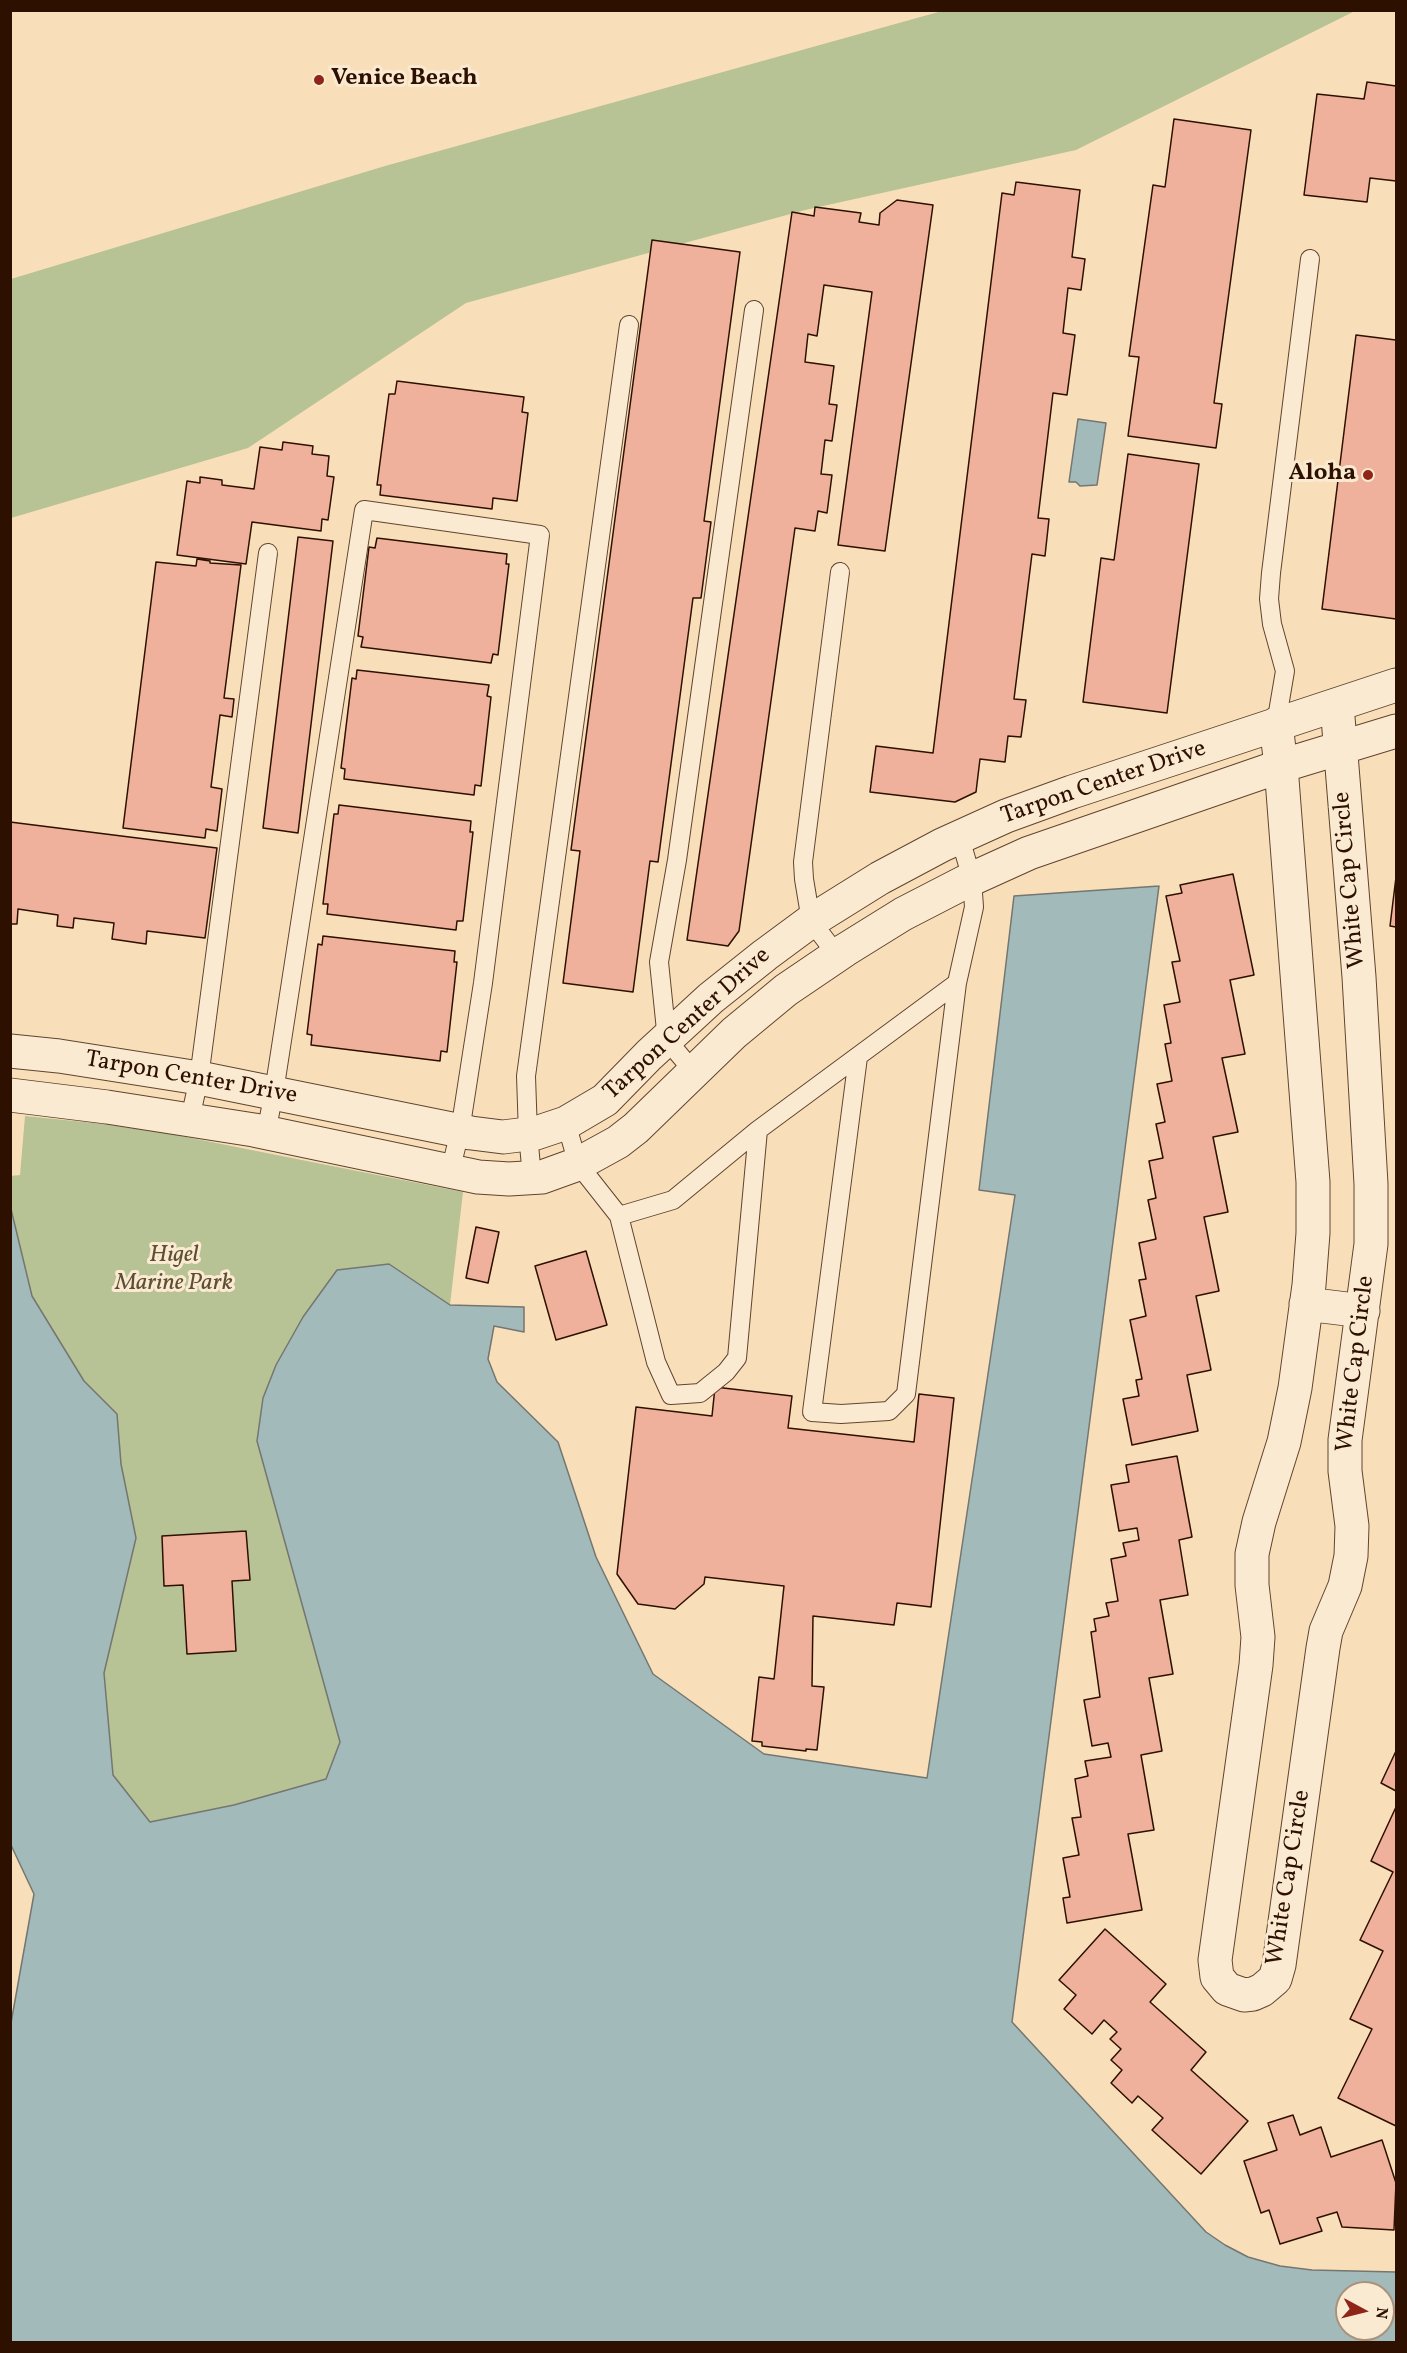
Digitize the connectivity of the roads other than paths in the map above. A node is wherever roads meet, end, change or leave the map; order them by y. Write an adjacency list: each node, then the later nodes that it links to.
1 (1310, 259): 8 (lane)
2 (754, 310): 17 (lane)
3 (629, 325): 29 (lane)
4 (268, 553): 21 (lane)
5 (840, 572): 14 (lane)
6 (1396, 685): 7 (street, Tarpon Center Drive)
7 (1337, 705): 8 (street, Tarpon Center Drive); 10 (street, White Cap Circle)
8 (1276, 724): 11 (street, White Cap Circle); 12 (street, Tarpon Center Drive)
9 (1396, 731): 10 (street, Tarpon Center Drive)
10 (1341, 750): 11 (street, Tarpon Center Drive); 35 (street, White Cap Circle)
11 (1281, 766): 13 (street, Tarpon Center Drive); 34 (street, White Cap Circle)
12 (960, 837): 13 (lane); 14 (street, Tarpon Center Drive)
13 (972, 879): 15 (street, Tarpon Center Drive); 16 (lane)
14 (811, 921): 15 (lane); 17 (street, Tarpon Center Drive)
15 (837, 955): 20 (street, Tarpon Center Drive)
16 (957, 983): 19 (lane); 19 (lane)
17 (667, 1040): 20 (lane); 25 (street, Tarpon Center Drive)
18 (10, 1052): 21 (street, Tarpon Center Drive)
19 (858, 1057): 26 (lane)
20 (693, 1071): 30 (street, Tarpon Center Drive)
21 (199, 1077): 22 (street, Tarpon Center Drive); 24 (lane)
22 (274, 1092): 27 (street, Tarpon Center Drive); 27 (lane); 28 (lane)
23 (10, 1095): 24 (street, Tarpon Center Drive)
24 (190, 1119): 28 (street, Tarpon Center Drive)
25 (566, 1123): 29 (street, Tarpon Center Drive); 30 (lane)
26 (758, 1130): 33 (lane); 33 (lane)
27 (460, 1131): 29 (street, Tarpon Center Drive); 31 (lane)
28 (266, 1133): 31 (street, Tarpon Center Drive)
29 (528, 1134): 32 (lane)
30 (578, 1164): 32 (street, Tarpon Center Drive); 33 (lane)
31 (450, 1172): 32 (street, Tarpon Center Drive)
32 (532, 1177)
33 (619, 1216)
34 (1306, 1304): 35 (street); 35 (street, White Cap Circle)
35 (1363, 1311)

